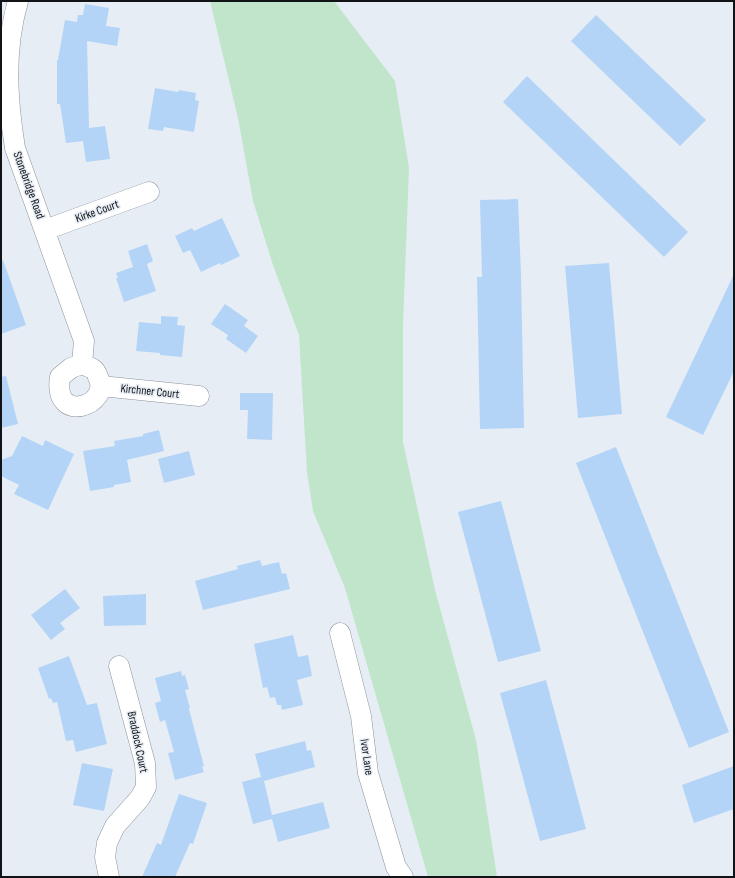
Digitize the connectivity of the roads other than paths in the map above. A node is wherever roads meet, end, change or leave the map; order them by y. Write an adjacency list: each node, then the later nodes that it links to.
1 (18, 1): 3 (street, Stonebridge Road)
2 (150, 192): 3 (street, Kirke Court)
3 (45, 230): 4 (street, Stonebridge Road)
4 (82, 364): 5 (street); 5 (street)
5 (101, 386): 6 (street, Kirchner Court)
6 (199, 396)
7 (340, 633): 10 (street, Ivor Lane)
8 (119, 666): 9 (street, Braddock Court)
9 (109, 877)
10 (403, 877)

